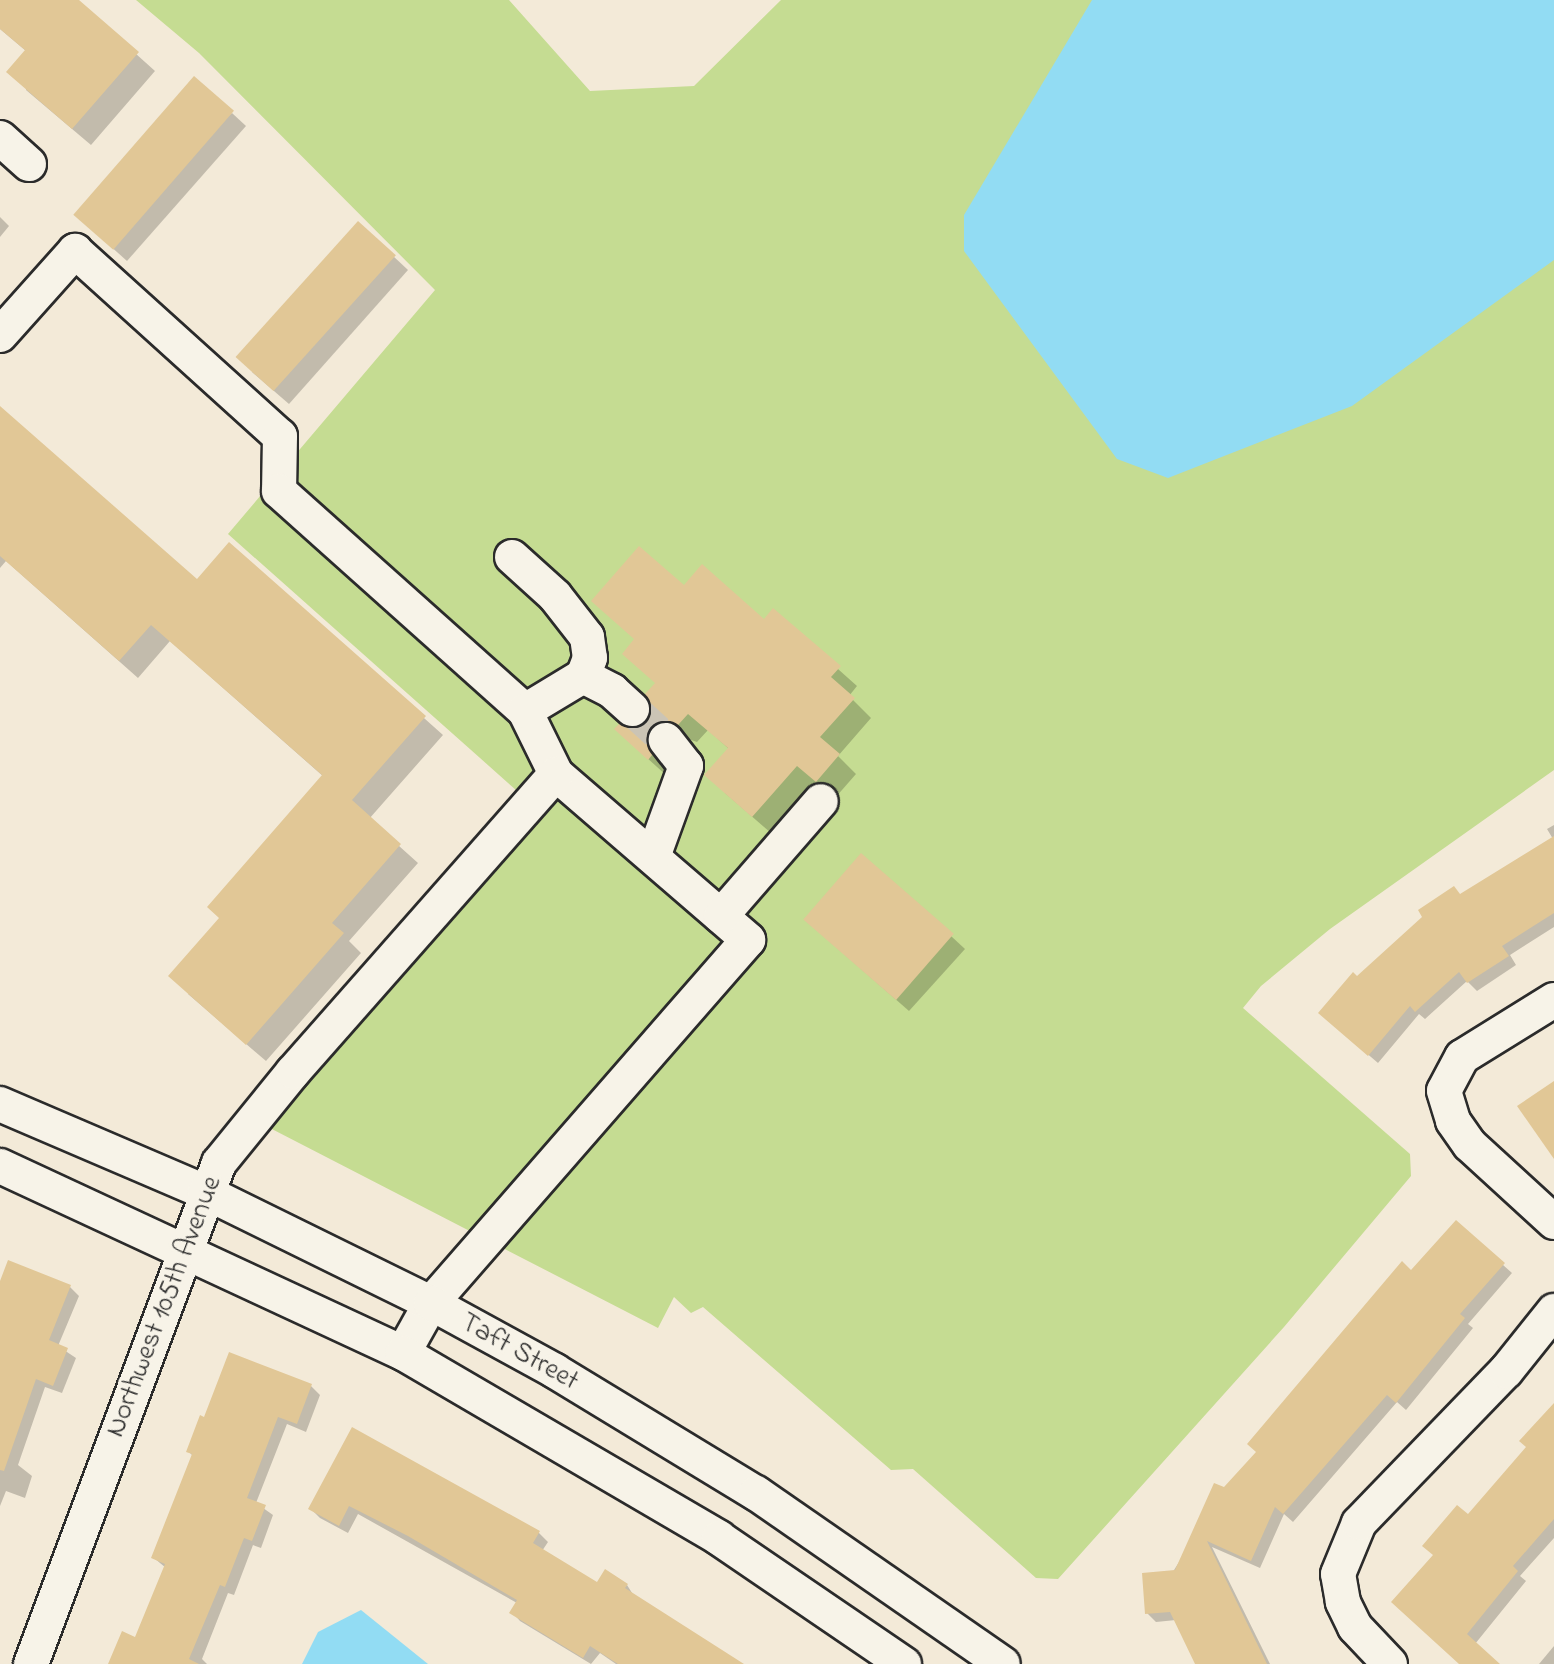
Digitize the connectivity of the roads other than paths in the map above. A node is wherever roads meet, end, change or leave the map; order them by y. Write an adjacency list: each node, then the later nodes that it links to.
1 (0, 138): 2 (street)
2 (29, 164)
3 (0, 335): 7 (street)
4 (512, 557): 5 (street)
5 (583, 676): 6 (street); 7 (street)
6 (632, 709)
7 (525, 711): 9 (street)
8 (666, 740): 11 (street)
9 (556, 774): 11 (street); 16 (street, Northwest 105th Avenue)
10 (821, 801): 12 (street)
11 (653, 857): 12 (street)
12 (721, 916): 19 (street)
13 (1554, 1000): 17 (street)
14 (0, 1104): 16 (street, Taft Street)
15 (0, 1166): 18 (street, Taft Street)
16 (205, 1192): 18 (street, Northwest 105th Avenue); 19 (street, Taft Street)
17 (1554, 1222)
18 (186, 1248): 21 (street, Taft Street); 23 (street, Northwest 105th Avenue)
19 (431, 1303): 21 (street); 22 (street, Taft Street)
20 (1554, 1311): 25 (street)
21 (403, 1353): 24 (street, Taft Street)
22 (998, 1662)
23 (31, 1664)
24 (904, 1664)
25 (1390, 1664)

